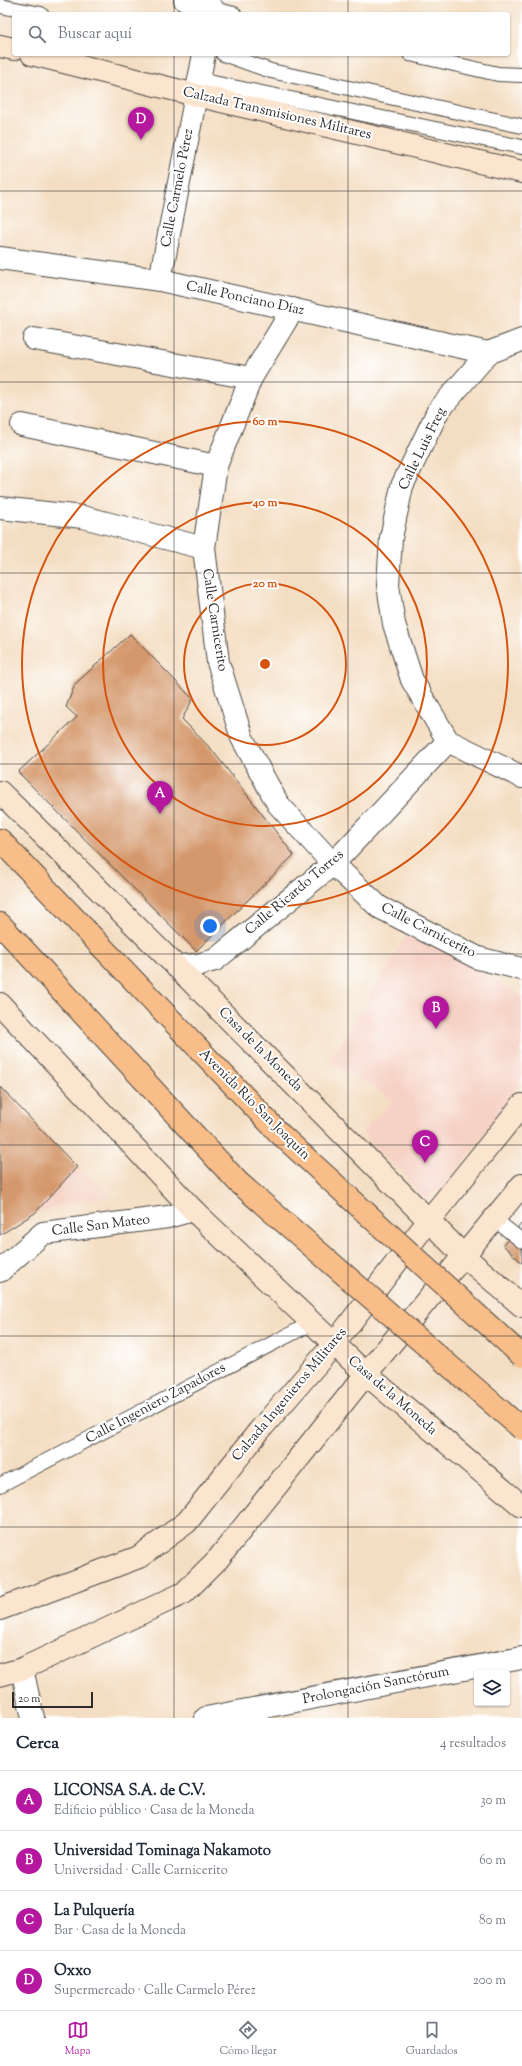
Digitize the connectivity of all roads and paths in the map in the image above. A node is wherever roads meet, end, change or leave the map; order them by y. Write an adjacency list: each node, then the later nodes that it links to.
1 (185, 0): 3 (street)
2 (0, 6): 4 (lane)
3 (213, 8): 5 (lane)
4 (31, 12)
5 (227, 12)
6 (0, 46): 7 (main road)
7 (12, 49)
8 (42, 56): 13 (main road, Calzada Transmisiones Militares)
9 (204, 56): 13 (street, Calle Carmelo Pérez)
10 (228, 56): 14 (lane)
11 (419, 56): 12 (lane)
12 (522, 75)
13 (198, 87): 15 (lane); 16 (main road, Calzada Transmisiones Militares); 18 (street, Calle Carmelo Pérez)
14 (522, 126)
15 (522, 147)
16 (522, 172)
17 (0, 258): 18 (street, Calle Ponciano Díaz)
18 (160, 280): 19 (street, Calle Ponciano Díaz)
19 (293, 309): 22 (street, Calle Ponciano Díaz); 23 (street, Calle Carnicerito)
20 (34, 339): 23 (street)
21 (522, 340): 22 (street, Calle Luis Freg)
22 (488, 353): 28 (street, Calle Luis Freg)
23 (251, 378): 25 (street, Calle Carnicerito)
24 (22, 425): 25 (street)
25 (216, 466): 27 (street, Calle Carnicerito)
26 (0, 508): 27 (street)
27 (204, 548): 32 (street, Calle Carnicerito)
28 (448, 741): 29 (street); 32 (street, Calle Ricardo Torres)
29 (522, 776)
30 (0, 792): 36 (main road, Casa de la Moneda)
31 (0, 840): 50 (highway, Avenida Río San Joaquín, bridge)
32 (333, 864): 36 (street, Calle Ricardo Torres); 37 (street, Calle Carnicerito)
33 (0, 924): 35 (highway)
34 (0, 933): 35 (highway)
35 (22, 948): 52 (highway, bridge)
36 (176, 966): 43 (main road, Casa de la Moneda)
37 (522, 969)
38 (0, 1004): 41 (main road, Casa de la Moneda)
39 (522, 1105): 43 (main road, Calzada Ingenieros Militares)
40 (522, 1185): 42 (main road)
41 (193, 1210): 46 (street, Calle San Mateo); 48 (main road, Casa de la Moneda)
42 (494, 1219): 44 (lane); 45 (main road)
43 (429, 1220): 45 (main road, Casa de la Moneda); 49 (main road, Calzada Ingenieros Militares)
44 (522, 1241)
45 (464, 1256): 47 (main road, Casa de la Moneda); 51 (main road)
46 (0, 1271)
47 (522, 1306)
48 (312, 1323): 49 (main road, Casa de la Moneda); 53 (lane, Calle Ingeniero Zapadores)
49 (334, 1344): 51 (main road, Casa de la Moneda); 55 (main road, Calzada Ingenieros Militares)
50 (522, 1356)
51 (366, 1374): 54 (main road, Casa de la Moneda); 57 (main road)
52 (522, 1429)
53 (0, 1485)
54 (522, 1506)
55 (0, 1609)
56 (522, 1658): 60 (street, Prolongación Sanctórum)
57 (22, 1669): 58 (main road); 59 (street)
58 (0, 1675)
59 (33, 1718)
60 (206, 1718)

